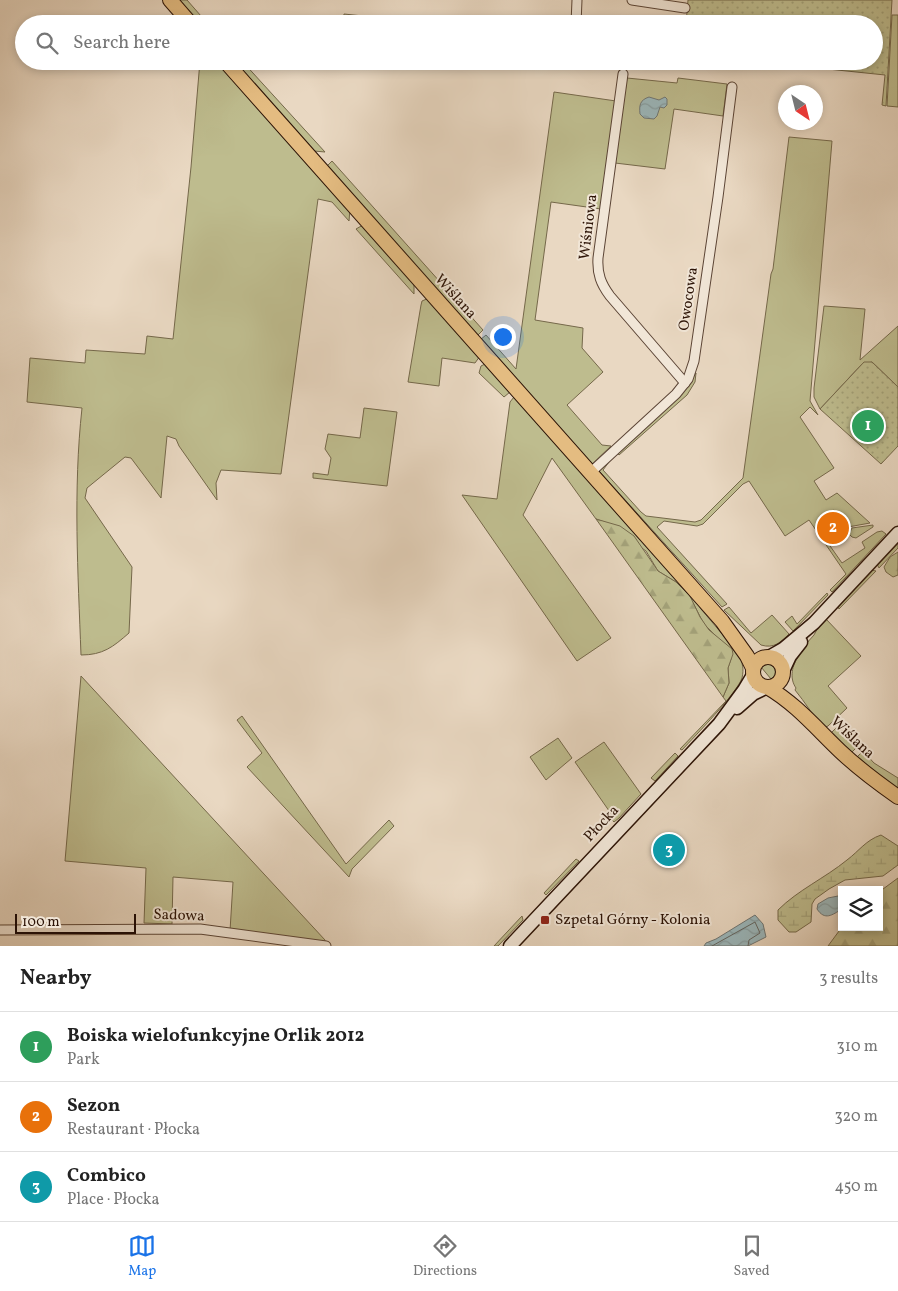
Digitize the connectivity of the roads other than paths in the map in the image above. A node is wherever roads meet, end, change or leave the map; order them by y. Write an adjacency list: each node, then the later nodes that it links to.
1 (170, 0): 5 (main road)
2 (577, 0): 6 (street)
3 (632, 0): 4 (street)
4 (685, 8)
5 (183, 15)
6 (576, 15)
7 (233, 70): 11 (main road, Wiślana)
8 (623, 74): 10 (street, Wiśniowa)
9 (732, 87): 10 (street, Owocowa)
10 (685, 383): 11 (street, Owocowa)
11 (590, 473): 13 (main road, Wiślana)
12 (898, 534): 14 (main road)
13 (722, 621): 15 (main road, Wiślana); 16 (main road, Wiślana)
14 (814, 623): 15 (main road); 17 (main road)
15 (769, 657): 16 (main road); 17 (main road)
16 (753, 671): 18 (main road); 20 (main road, Płocka)
17 (782, 674): 18 (main road); 19 (main road, Wiślana)
18 (767, 687): 19 (main road, Wiślana); 20 (main road, Płocka)
19 (809, 719): 21 (main road, Wiślana)
20 (718, 724): 24 (main road, Płocka)
21 (898, 797)
22 (0, 930): 23 (street, Sadowa)
23 (326, 946)
24 (510, 946)

